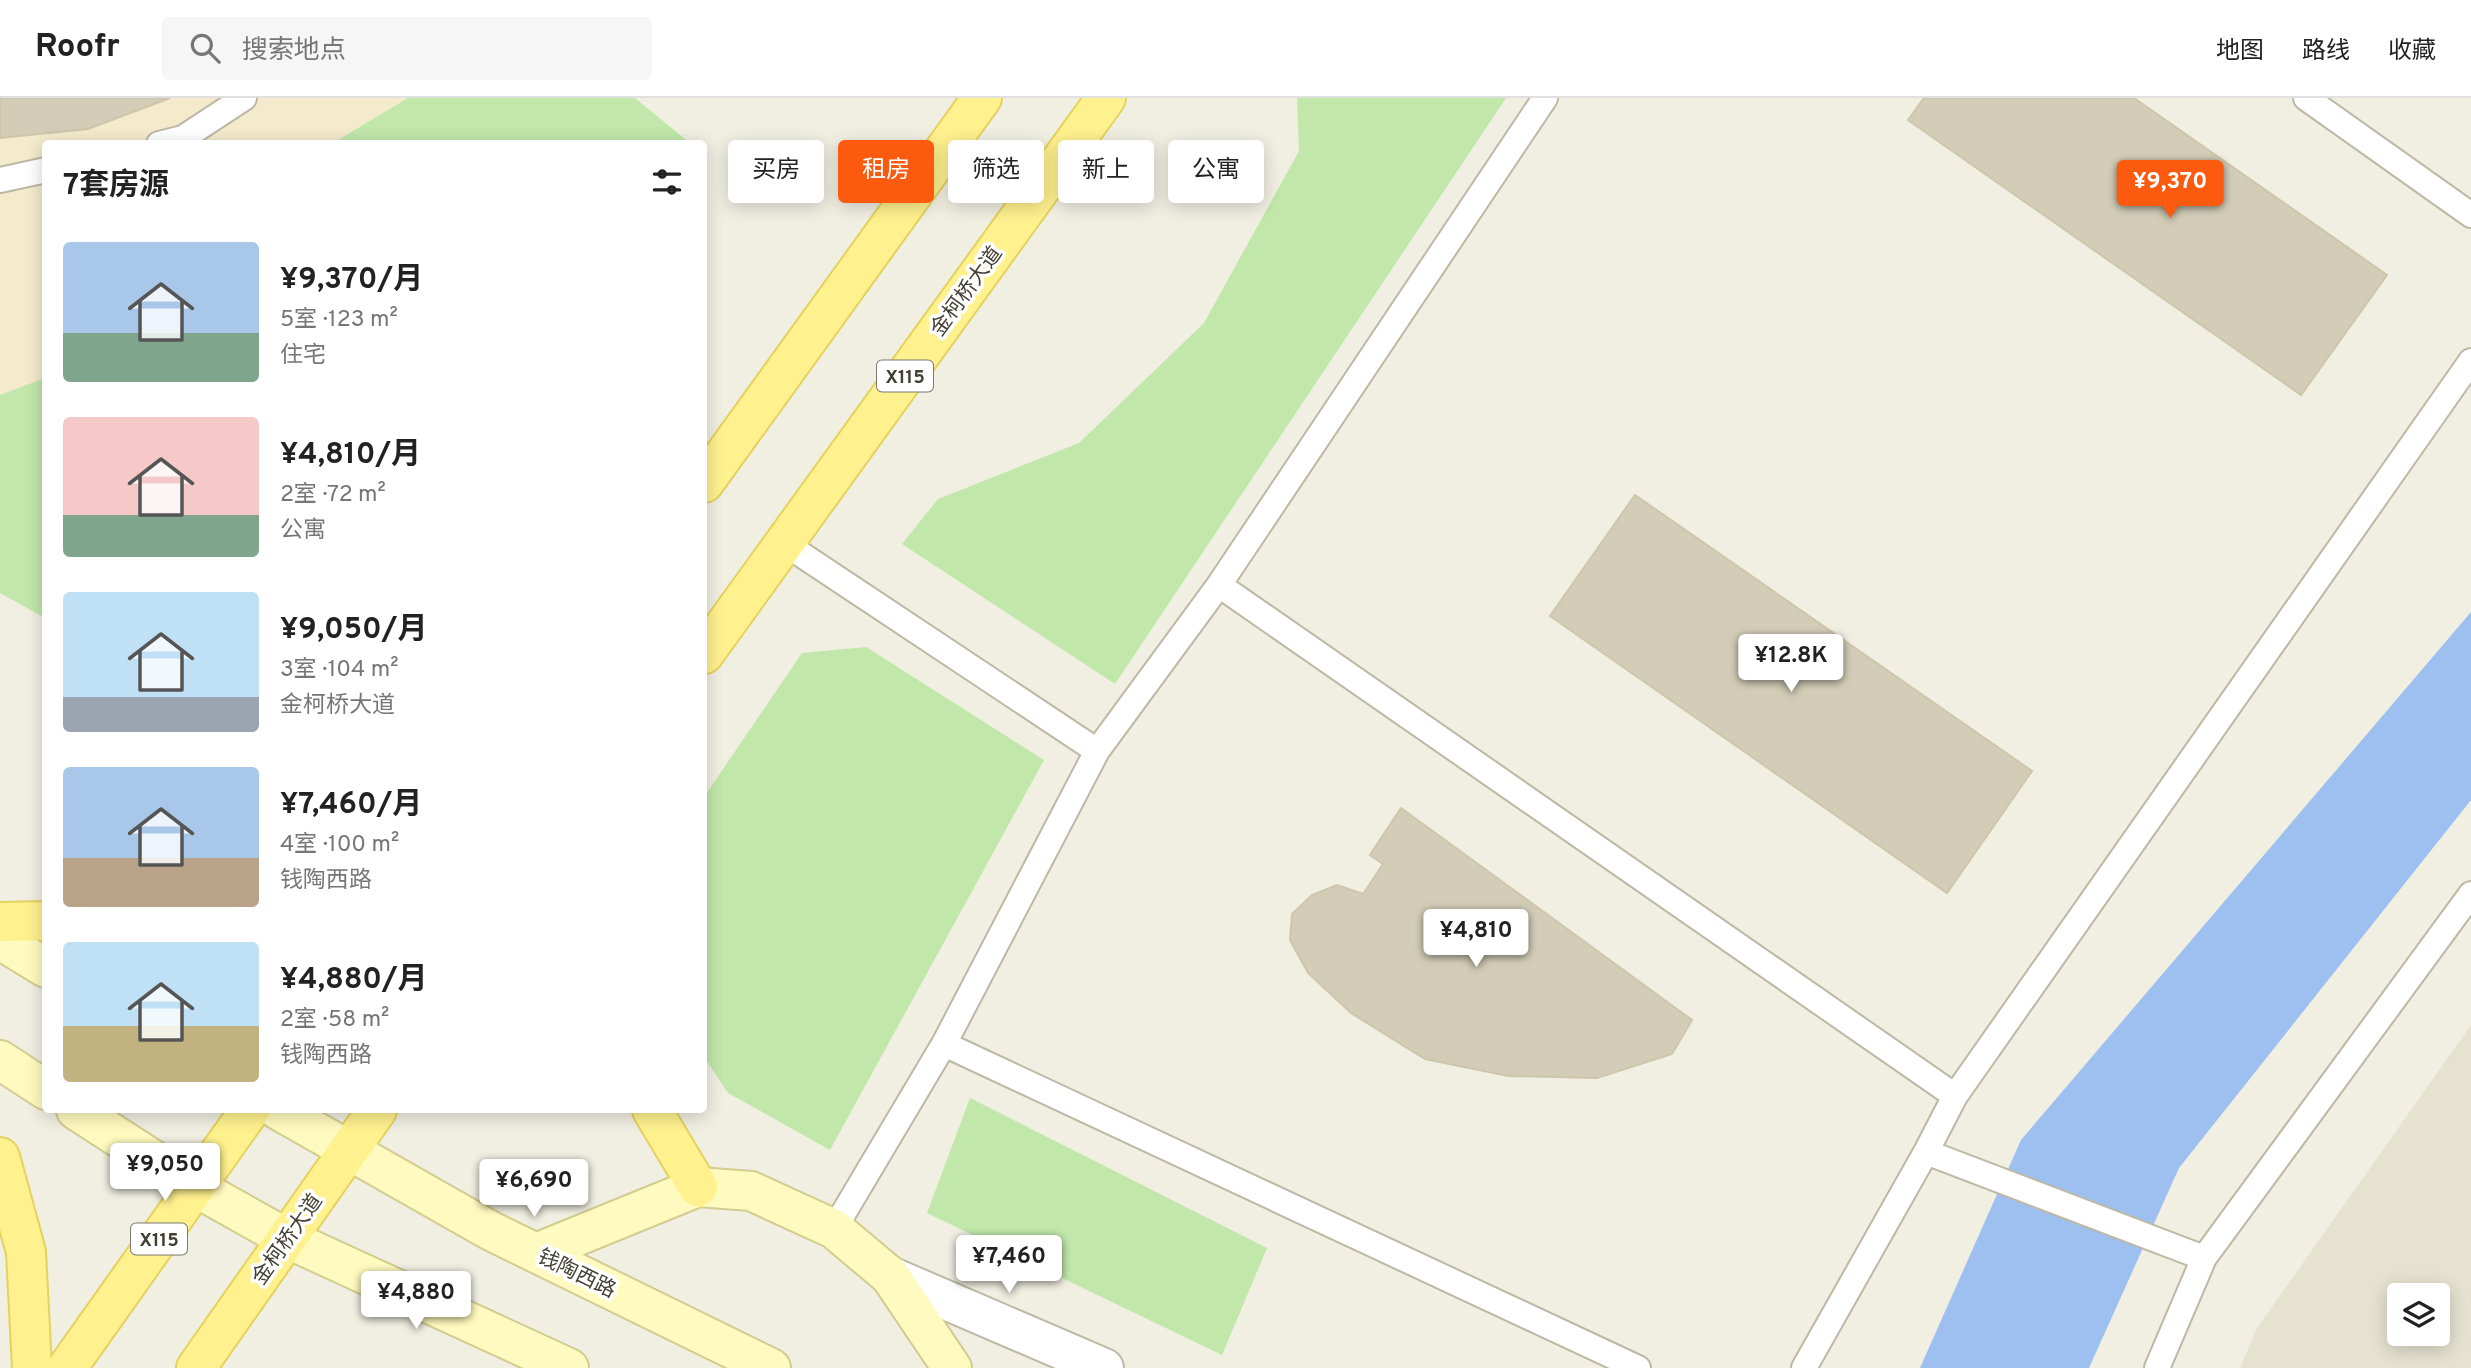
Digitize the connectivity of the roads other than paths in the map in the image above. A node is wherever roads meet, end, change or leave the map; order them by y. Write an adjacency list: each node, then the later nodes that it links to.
1 (244, 98): 6 (lane)
2 (982, 98): 11 (main road)
3 (1106, 98): 12 (main road, 金柯桥大道 / X115)
4 (1545, 98): 13 (lane)
5 (2306, 98): 9 (lane)
6 (175, 140)
7 (42, 171): 8 (lane)
8 (0, 180)
9 (2471, 215)
10 (2471, 361): 24 (lane)
11 (707, 479)
12 (784, 543): 14 (main road, 金柯桥大道 / X115); 15 (lane)
13 (1219, 585): 15 (lane); 24 (lane)
14 (707, 650)
15 (1097, 751): 21 (lane)
16 (2471, 894): 38 (lane)
17 (42, 921): 18 (main road)
18 (0, 922)
19 (0, 940): 20 (street)
20 (42, 966)
21 (944, 1044): 35 (lane); 47 (lane)
22 (0, 1060): 23 (street)
23 (42, 1087)
24 (1955, 1096): 31 (lane)
25 (81, 1113): 33 (street)
26 (248, 1113): 33 (main road, X115)
27 (283, 1113): 30 (street, 钱陶西路)
28 (375, 1113): 30 (main road, 金柯桥大道)
29 (654, 1113): 34 (main road)
30 (349, 1149): 36 (main road, 金柯桥大道); 37 (street, 钱陶西路)
31 (1926, 1152): 38 (lane); 48 (lane)
32 (0, 1157): 40 (main road)
33 (195, 1187): 36 (street); 41 (main road, X115)
34 (698, 1187): 35 (street); 37 (street)
35 (834, 1229): 39 (street)
36 (288, 1239): 42 (main road, 金柯桥大道); 43 (street)
37 (536, 1253): 44 (street, 钱陶西路)
38 (2204, 1258): 49 (lane)
39 (890, 1276): 45 (street); 46 (street)
40 (32, 1368)
41 (67, 1368)
42 (196, 1368)
43 (569, 1368)
44 (771, 1368)
45 (953, 1368)
46 (1104, 1368)
47 (1638, 1368)
48 (1804, 1368)
49 (2157, 1368)

